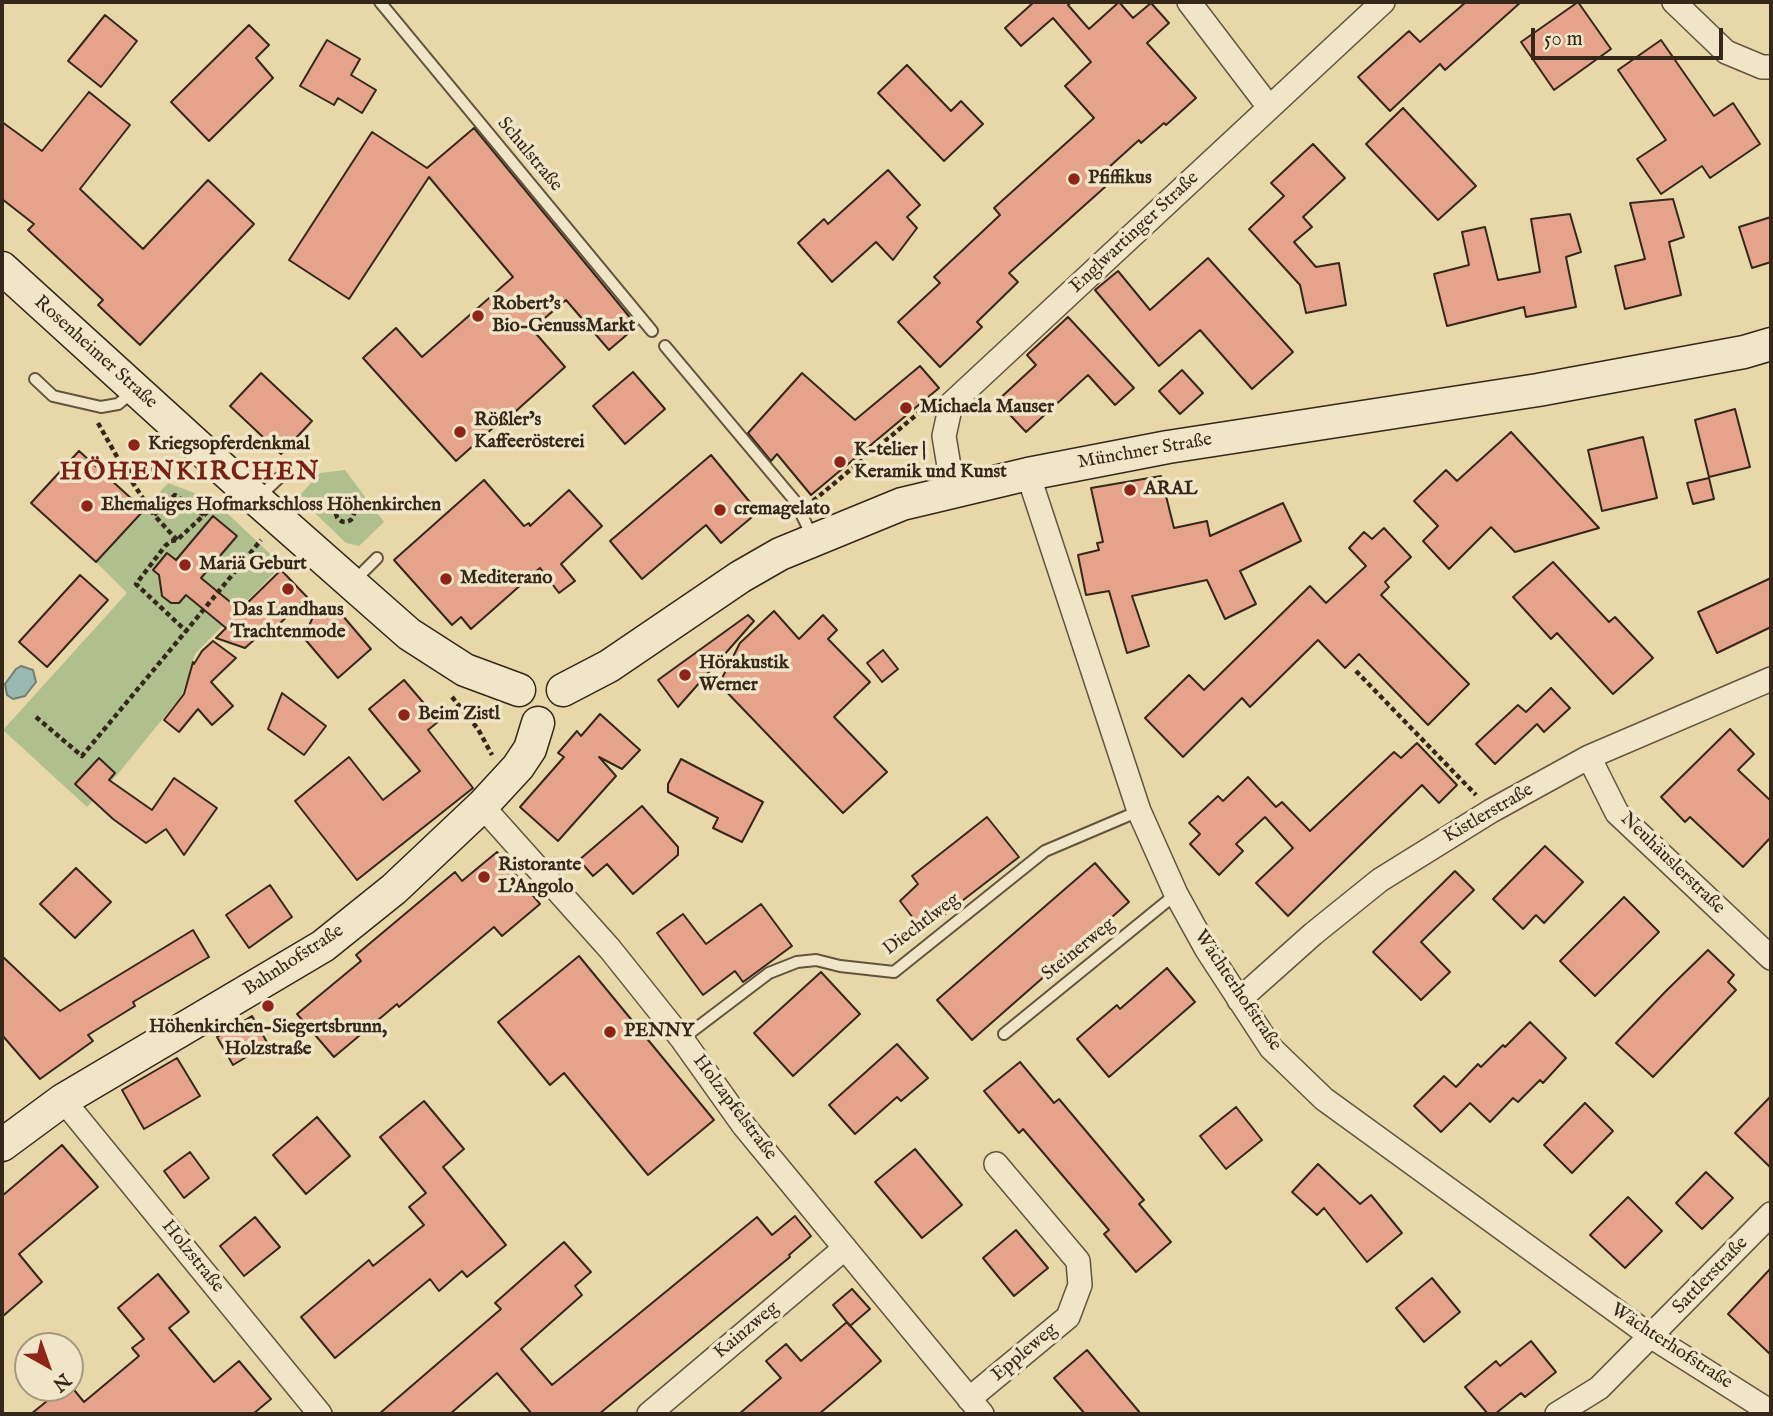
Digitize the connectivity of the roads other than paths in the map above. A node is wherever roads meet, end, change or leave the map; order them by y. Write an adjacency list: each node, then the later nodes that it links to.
1 (380, 2): 8 (lane, Schulstraße)
2 (1189, 2): 6 (street)
3 (1383, 2): 6 (street, Englwartinger Straße)
4 (1674, 2): 5 (street)
5 (1771, 67)
6 (1269, 107): 15 (street, Englwartinger Straße)
7 (2, 268): 12 (street, Rosenheimer Straße)
8 (652, 331)
9 (1771, 344): 13 (street, Münchner Straße)
10 (665, 346): 17 (lane)
11 (35, 379): 12 (lane)
12 (135, 390): 16 (street, Rosenheimer Straße)
13 (1028, 474): 15 (street, Münchner Straße); 26 (street, Wächterhofstraße)
14 (279, 478): 16 (lane)
15 (953, 491): 17 (street, Münchner Straße)
16 (256, 499): 19 (street, Rosenheimer Straße)
17 (807, 525): 22 (street, Münchner Straße)
18 (377, 558): 19 (lane)
19 (352, 583): 21 (street, Rosenheimer Straße)
20 (1771, 678): 24 (street, Kistlerstraße)
21 (519, 690): 22 (street); 23 (street)
22 (563, 690): 23 (street)
23 (538, 723): 25 (street, Bahnhofstraße)
24 (1589, 757): 28 (street, Neuhäuslerstraße); 29 (street, Kistlerstraße)
25 (482, 806): 31 (street, Holzapfelstraße); 32 (street, Bahnhofstraße)
26 (1139, 811): 27 (street, Wächterhofstraße); 31 (lane, Diechtlweg)
27 (1176, 894): 29 (street, Wächterhofstraße); 30 (lane, Steinerweg)
28 (1771, 958)
29 (1239, 1000): 37 (street, Wächterhofstraße)
30 (1003, 1034)
31 (682, 1039): 36 (street, Holzapfelstraße)
32 (63, 1100): 33 (street, Bahnhofstraße); 40 (street, Holzstraße)
33 (4, 1141)
34 (996, 1164): 38 (street, Eppleweg)
35 (1771, 1214): 37 (street, Sattlerstraße)
36 (845, 1248): 38 (street, Holzapfelstraße); 41 (street, Kainzweg)
37 (1652, 1337): 39 (street, Wächterhofstraße); 42 (street, Sattlerstraße)
38 (975, 1407)
39 (1771, 1412)
40 (320, 1414)
41 (649, 1414)
42 (1557, 1414)

